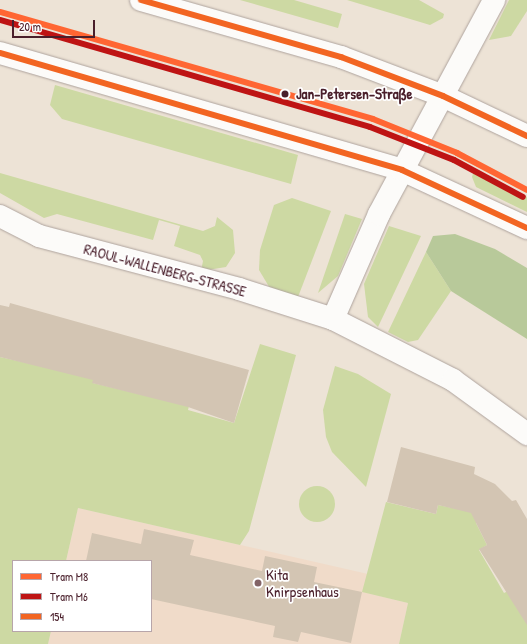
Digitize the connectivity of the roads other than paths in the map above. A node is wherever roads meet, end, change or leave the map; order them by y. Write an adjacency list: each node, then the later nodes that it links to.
1 (141, 0): 4 (main road)
2 (494, 0): 4 (main road)
3 (0, 53): 6 (main road)
4 (443, 96): 5 (main road); 6 (main road)
5 (527, 136)
6 (402, 170): 8 (main road); 9 (main road)
7 (0, 216): 9 (main road, RAOUL-WALLENBERG-STRASSE)
8 (527, 228)
9 (333, 319): 10 (main road, RAOUL-WALLENBERG-STRASSE)
10 (527, 434)

